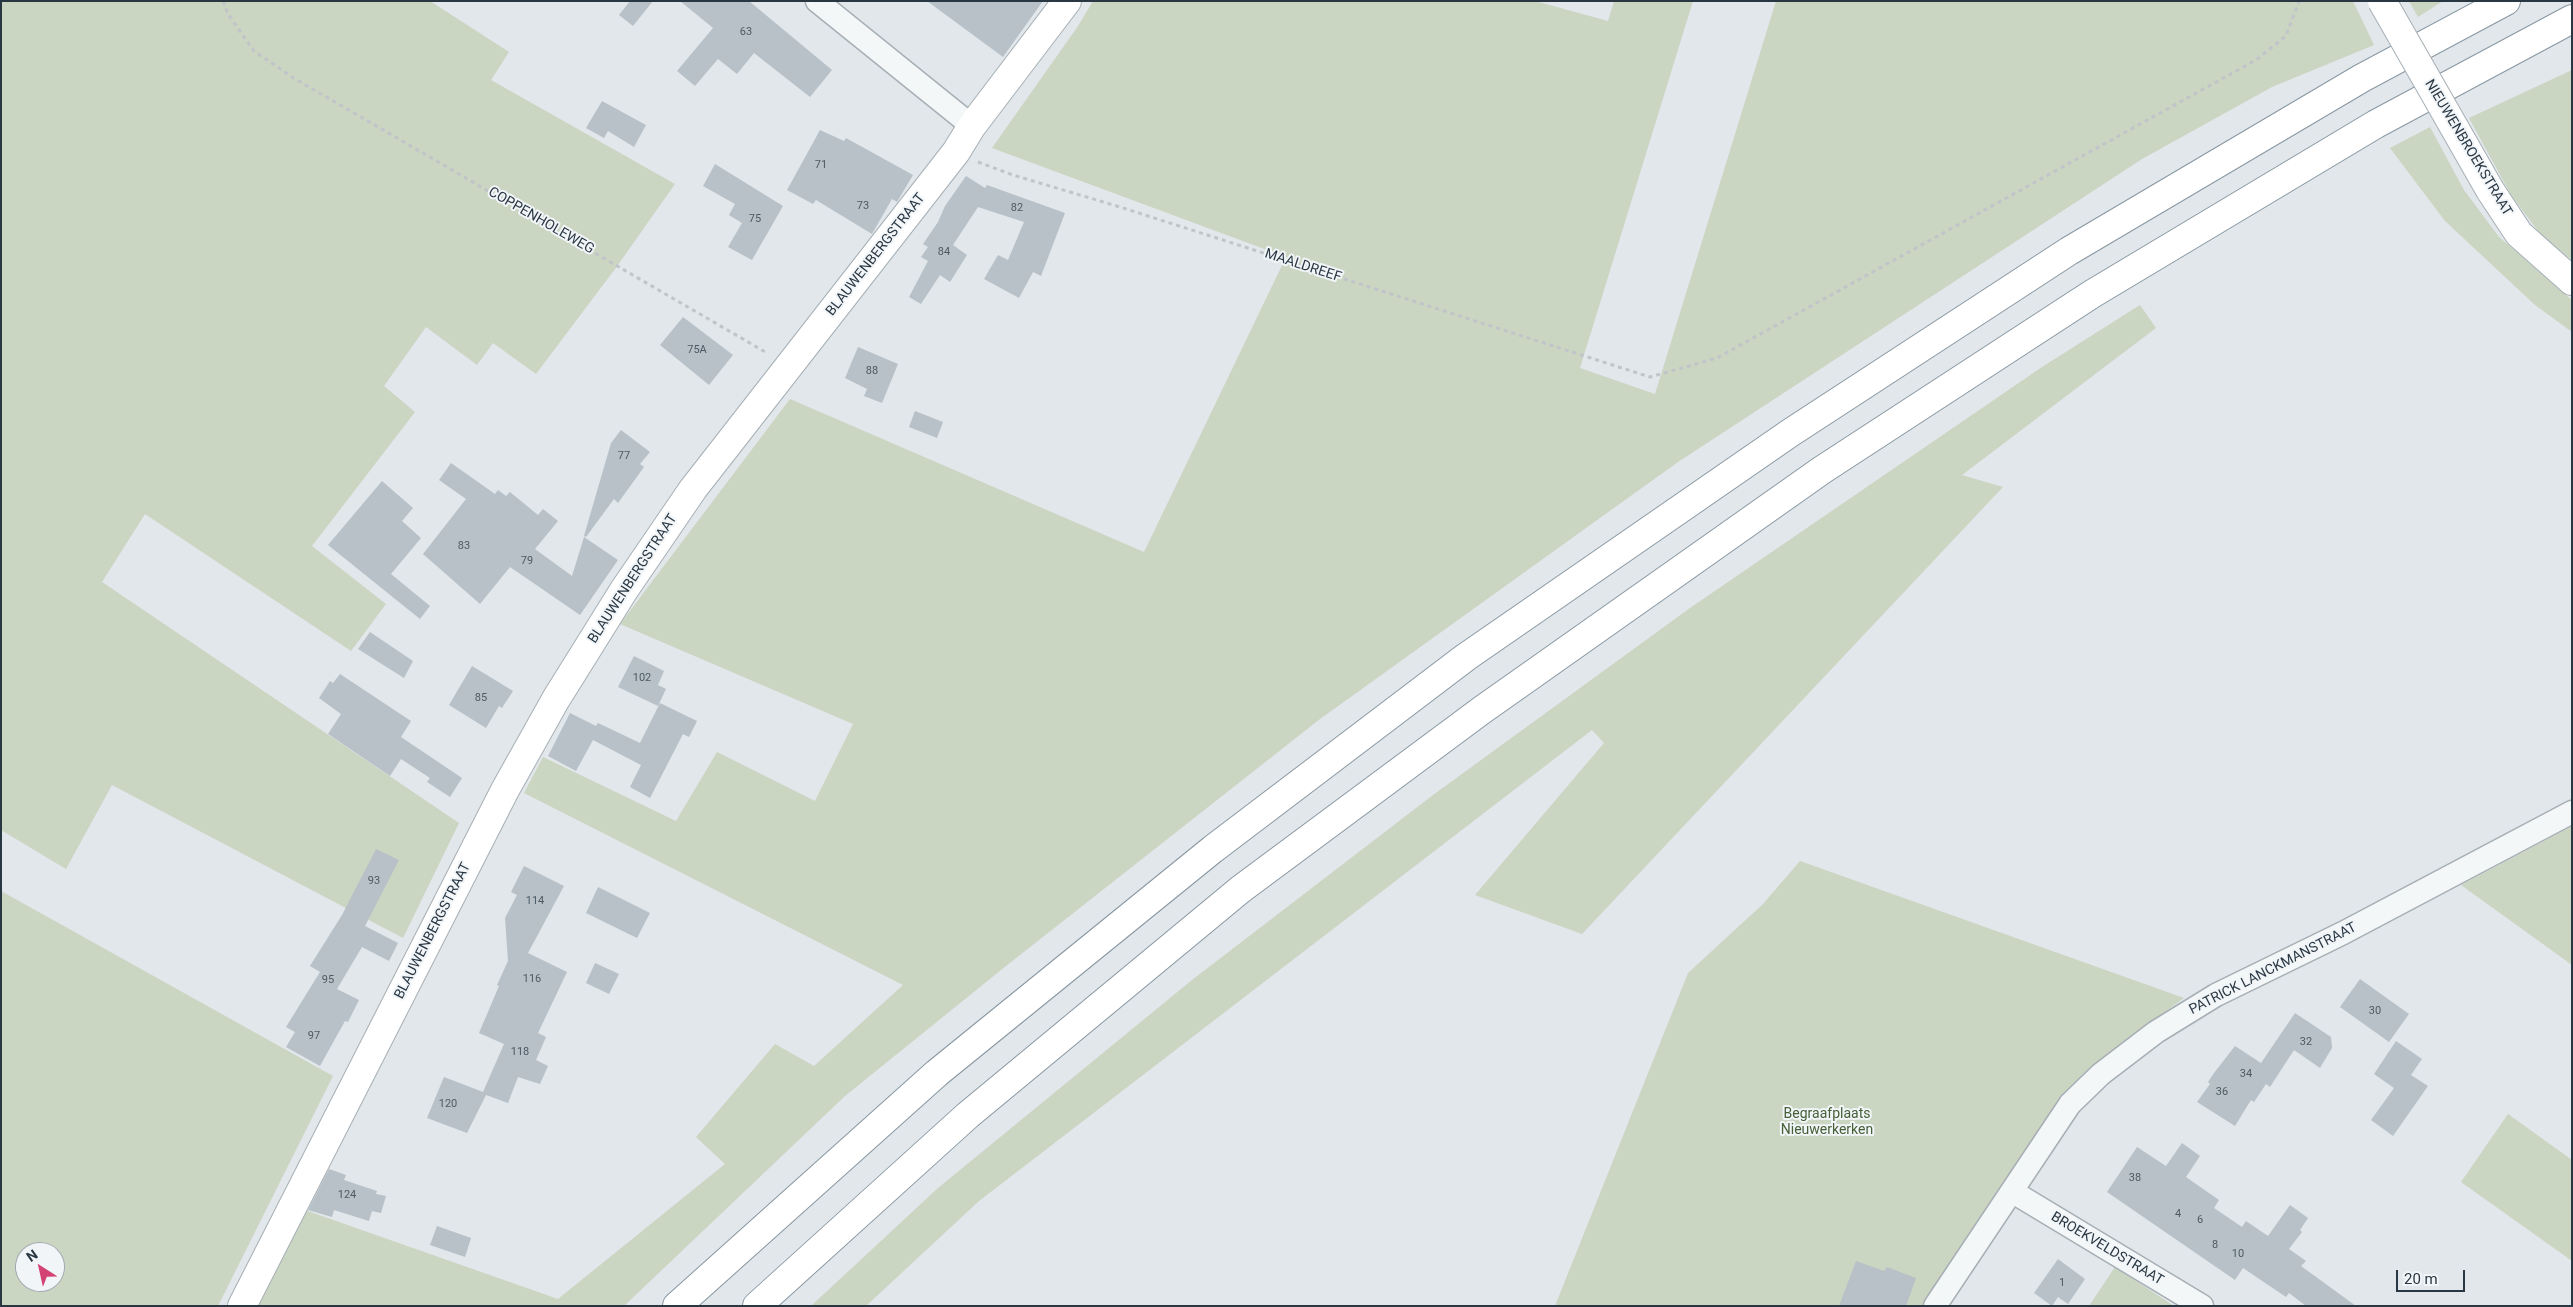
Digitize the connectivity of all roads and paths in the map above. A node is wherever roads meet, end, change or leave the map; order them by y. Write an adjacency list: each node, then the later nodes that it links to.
1 (223, 1): 11 (path, COPPENHOLEWEG)
2 (817, 1): 8 (street)
3 (1067, 1): 8 (main road, BLAUWENBERGSTRAAT)
4 (2300, 1): 9 (path, MAALDREEF)
5 (2382, 1): 10 (main road, NIEUWENBROEKSTRAAT, bridge)
6 (2506, 1): 15 (main road)
7 (2572, 20): 16 (main road)
8 (972, 126): 9 (main road, BLAUWENBERGSTRAAT)
9 (956, 152): 11 (main road, BLAUWENBERGSTRAAT)
10 (2572, 280)
11 (790, 366): 14 (main road, BLAUWENBERGSTRAAT)
12 (2572, 812): 13 (street, PATRICK LANCKMANSTRAAT)
13 (2012, 1192): 17 (street, PATRICK LANCKMANSTRAAT); 18 (street, BROEKVELDSTRAAT)
14 (242, 1306)
15 (677, 1306)
16 (757, 1306)
17 (1936, 1306)
18 (2202, 1306)

